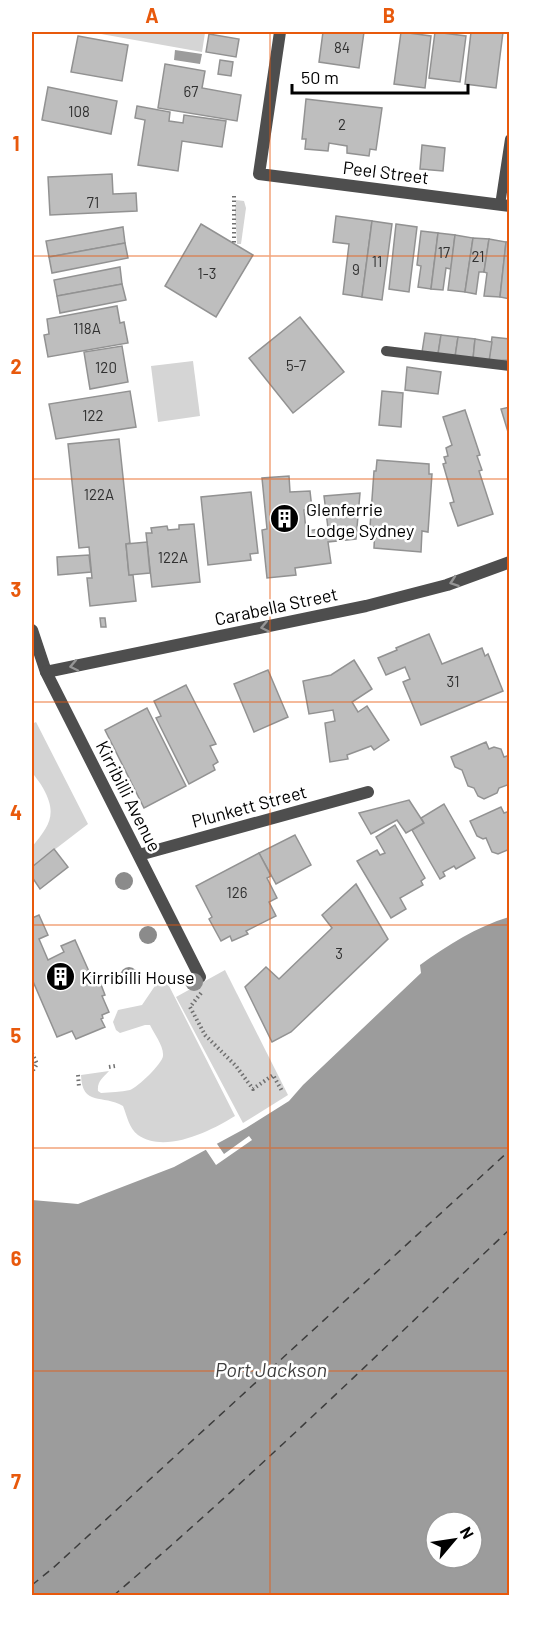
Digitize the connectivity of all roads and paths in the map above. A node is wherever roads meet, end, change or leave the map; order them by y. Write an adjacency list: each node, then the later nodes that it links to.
1 (280, 32): 4 (street, Peel Street)
2 (510, 139): 4 (lane)
3 (234, 196): 5 (path)
4 (505, 206)
5 (234, 244)
6 (386, 351): 7 (lane)
7 (510, 366)
8 (510, 562): 10 (street, Carabella Street, one-way to 10)
9 (32, 630): 10 (street, Kirribilli Avenue)
10 (46, 672): 12 (street, Kirribilli Avenue)
11 (368, 792): 12 (street, Plunkett Street)
12 (139, 855): 13 (street, Kirribilli Avenue)
13 (200, 976)
14 (190, 1007): 21 (path)
15 (32, 1053): 18 (path)
16 (115, 1066): 17 (path)
17 (109, 1067)
18 (32, 1072)
19 (78, 1075): 20 (path)
20 (79, 1087)
21 (282, 1092)

